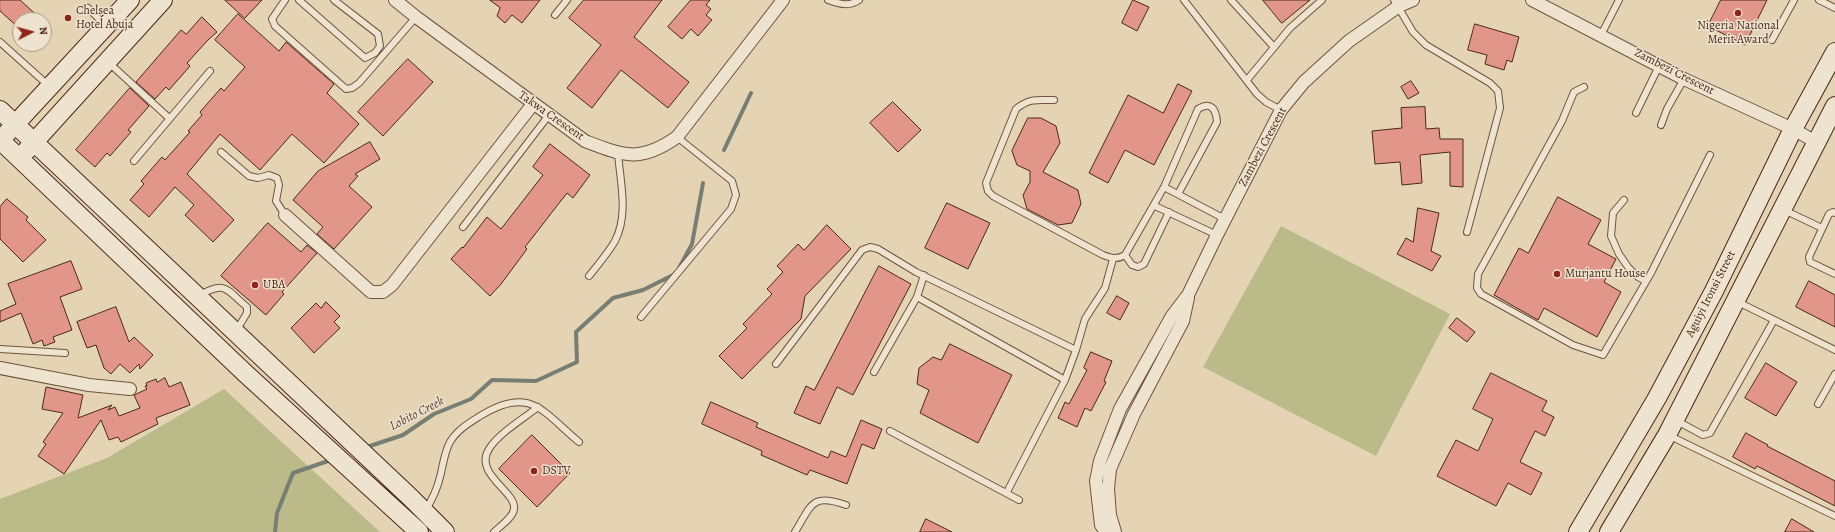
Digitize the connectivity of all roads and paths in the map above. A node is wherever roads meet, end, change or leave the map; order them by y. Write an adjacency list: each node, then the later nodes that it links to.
1 (130, 0): 24 (main road)
2 (163, 0): 30 (main road)
3 (286, 0): 23 (lane)
4 (299, 0): 5 (lane)
5 (334, 0)
6 (395, 0): 23 (street, Takwa Crescent)
7 (567, 0): 22 (lane)
8 (828, 0): 9 (lane)
9 (859, 0)
10 (1184, 0): 34 (lane)
11 (1232, 0): 28 (lane)
12 (1322, 0): 28 (lane)
13 (1413, 0): 19 (street, Zambezi Crescent)
14 (1532, 0): 25 (street, Zambezi Crescent)
15 (1619, 0): 25 (lane)
16 (1794, 0): 26 (lane)
17 (1819, 0): 21 (lane)
18 (777, 2): 48 (street, Takwa Crescent)
19 (1396, 3): 41 (street, Zambezi Crescent); 68 (lane)
20 (88, 8): 24 (lane)
21 (1835, 8)
22 (555, 15)
23 (416, 18): 38 (street, Takwa Crescent)
24 (107, 26): 35 (main road)
25 (1601, 34): 31 (street, Zambezi Crescent)
26 (1772, 40)
27 (0, 42): 35 (lane)
28 (1274, 47): 34 (lane)
29 (1835, 52): 47 (main road, Aguiyi Ironsi Street)
30 (107, 61): 44 (lane); 50 (main road)
31 (1659, 66): 33 (street, Zambezi Crescent); 42 (lane)
32 (210, 71): 44 (lane)
33 (1684, 79): 46 (lane); 47 (street, Zambezi Crescent)
34 (1247, 80): 41 (lane)
35 (50, 87): 45 (main road)
36 (1584, 87): 75 (lane)
37 (1054, 100): 71 (lane)
38 (533, 104): 43 (street, Takwa Crescent); 64 (street)
39 (1835, 106): 51 (main road, Aguiyi Ironsi Street)
40 (0, 110): 45 (main road)
41 (1281, 110): 65 (street, Zambezi Crescent)
42 (1636, 114)
43 (549, 115): 53 (street, Takwa Crescent); 66 (lane)
44 (169, 118): 56 (lane)
45 (15, 124): 49 (main road); 50 (main road)
46 (1661, 125)
47 (1792, 129): 51 (street, Zambezi Crescent); 109 (main road, Aguiyi Ironsi Street)
48 (677, 137): 53 (street, Takwa Crescent); 80 (lane)
49 (0, 140): 55 (main road)
50 (33, 142): 55 (main road); 78 (main road)
51 (1816, 142): 61 (main road, Aguiyi Ironsi Street)
52 (221, 152): 64 (lane)
53 (618, 153): 74 (lane)
54 (1710, 155): 75 (lane)
55 (18, 159): 103 (main road)
56 (134, 161)
57 (1164, 187): 58 (lane); 58 (lane); 60 (lane)
58 (1178, 194): 65 (lane)
59 (1624, 200): 75 (lane)
60 (1155, 206): 62 (lane); 70 (lane)
61 (1783, 209): 67 (lane); 79 (main road, Aguiyi Ironsi Street)
62 (1169, 212): 69 (lane); 70 (lane)
63 (1835, 213): 67 (lane)
64 (285, 215)
65 (1225, 219): 69 (street, Zambezi Crescent)
66 (463, 227)
67 (1822, 228): 72 (lane)
68 (1467, 232)
69 (1217, 235): 76 (street, Zambezi Crescent)
70 (1125, 255): 71 (lane)
71 (1113, 259): 84 (lane)
72 (1835, 274)
73 (924, 275): 77 (lane); 84 (lane); 87 (lane)
74 (589, 276)
75 (1646, 281)
76 (1188, 295): 107 (street, Zambezi Crescent); 108 (street, Zambezi Crescent)
77 (917, 296): 89 (lane); 91 (lane)
78 (197, 297): 82 (main road); 82 (lane)
79 (1735, 301): 81 (lane); 95 (main road, Aguiyi Ironsi Street)
80 (641, 316)
81 (1774, 320): 85 (lane); 95 (lane)
82 (235, 332): 101 (main road)
83 (0, 349): 86 (lane)
84 (1076, 350): 91 (lane)
85 (1835, 350)
86 (65, 353)
87 (776, 364)
88 (0, 368): 92 (street)
89 (874, 372)
90 (1835, 374): 93 (lane)
91 (1065, 380): 98 (lane)
92 (130, 389)
93 (1818, 404)
94 (538, 407): 97 (lane); 101 (lane); 105 (lane)
95 (1670, 427): 102 (lane); 110 (main road, Aguiyi Ironsi Street)
96 (890, 431): 98 (lane)
97 (579, 442)
98 (1007, 492): 99 (lane)
99 (1019, 500)
100 (846, 505): 106 (lane)
101 (424, 512): 104 (main road)
102 (1835, 516)
103 (419, 532)
104 (445, 532)
105 (494, 532)
106 (795, 532)
107 (1106, 532)
108 (1115, 532)
109 (1578, 532)
110 (1609, 532)

